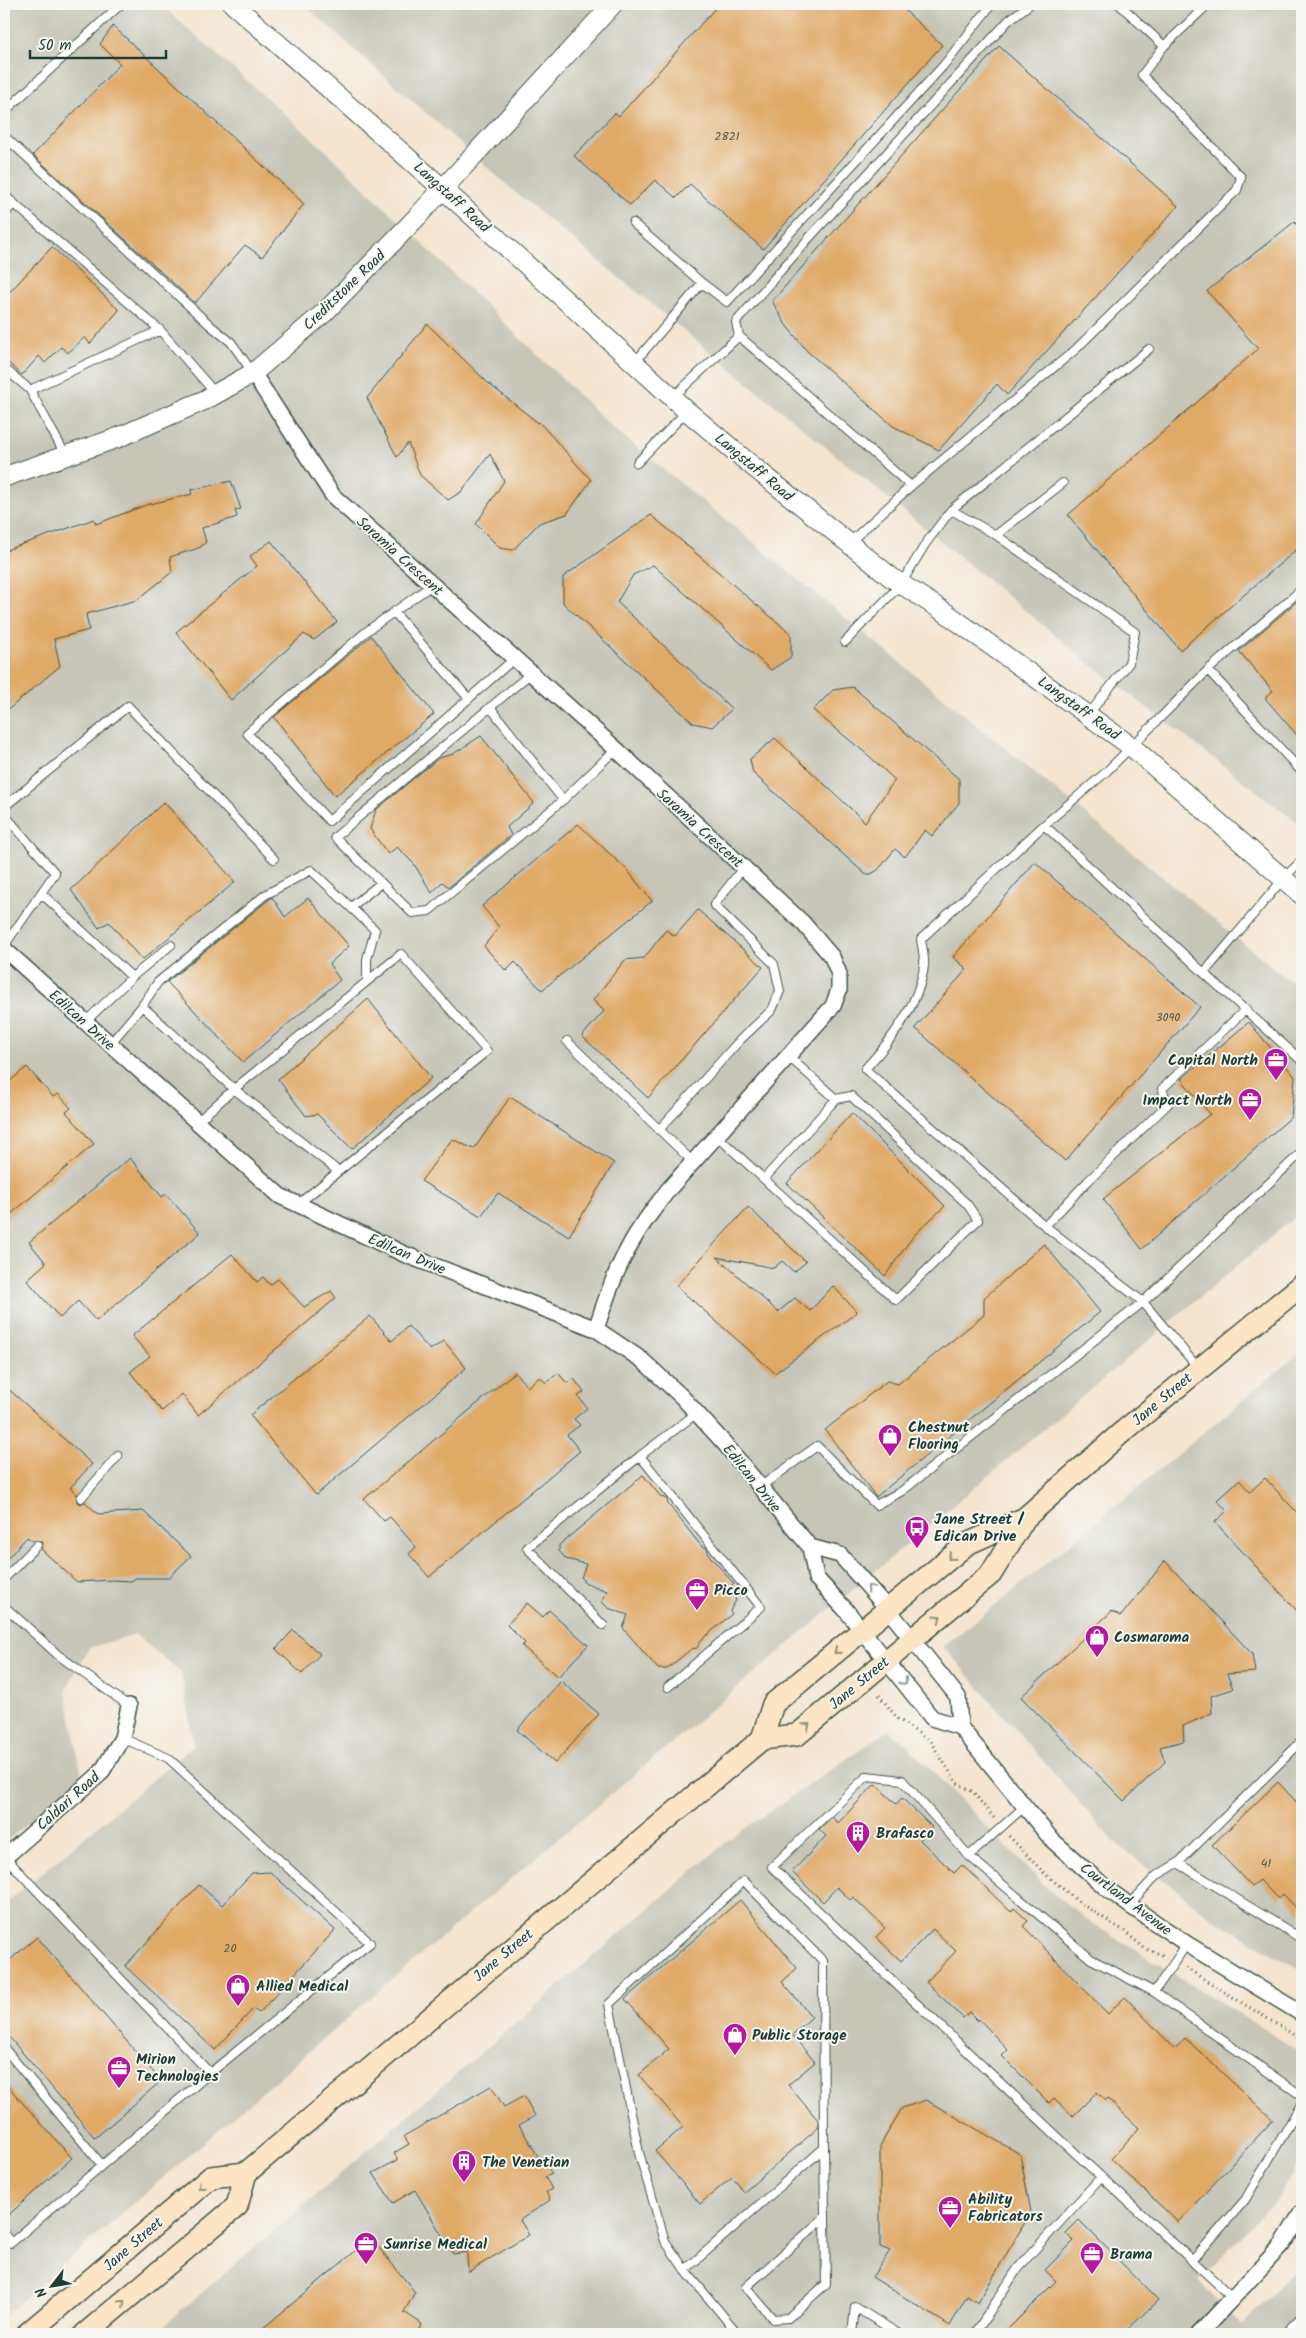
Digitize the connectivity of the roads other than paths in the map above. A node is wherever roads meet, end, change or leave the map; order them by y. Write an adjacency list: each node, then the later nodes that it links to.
1 (121, 4): 9 (lane)
2 (233, 4): 11 (street, Langstaff Road)
3 (613, 4): 11 (street, Creditstone Road)
4 (992, 4): 16 (lane)
5 (1030, 4): 18 (lane)
6 (1119, 4): 8 (lane)
7 (1198, 4): 8 (lane)
8 (1164, 46): 31 (lane)
9 (4, 112)
10 (4, 136): 22 (lane)
11 (443, 189): 20 (street, Langstaff Road); 22 (street, Creditstone Road)
12 (4, 195): 13 (lane)
13 (14, 203): 14 (lane); 17 (lane)
14 (4, 215)
15 (633, 223): 16 (lane)
16 (702, 283): 20 (lane)
17 (160, 330): 23 (lane); 24 (lane)
18 (739, 336): 25 (lane); 31 (lane)
19 (1148, 349): 32 (lane)
20 (635, 362): 25 (street, Langstaff Road)
21 (4, 368): 23 (lane)
22 (252, 372): 24 (street, Creditstone Road); 36 (street, Saramia Crescent)
23 (30, 390): 27 (lane)
24 (216, 394): 27 (street, Creditstone Road)
25 (673, 397): 26 (street, Langstaff Road)
26 (687, 411): 28 (lane); 34 (street, Langstaff Road)
27 (66, 456): 29 (street, Creditstone Road)
28 (637, 463)
29 (4, 477)
30 (1063, 483): 33 (lane)
31 (911, 486): 34 (lane)
32 (951, 510): 33 (lane); 35 (lane)
33 (996, 535): 45 (lane)
34 (848, 544): 35 (street, Langstaff Road)
35 (902, 584): 39 (lane); 45 (street, Langstaff Road)
36 (432, 585): 38 (lane); 40 (street, Saramia Crescent)
37 (1302, 589): 41 (lane)
38 (394, 612): 43 (lane); 43 (lane)
39 (845, 642)
40 (514, 659): 42 (street, Saramia Crescent); 43 (lane)
41 (1208, 670): 46 (lane); 48 (lane)
42 (530, 674): 44 (lane); 47 (street, Saramia Crescent)
43 (469, 698)
44 (490, 708): 49 (lane); 57 (lane)
45 (1088, 715): 46 (street, Langstaff Road)
46 (1132, 746): 52 (lane); 56 (street, Langstaff Road)
47 (616, 749): 49 (lane); 55 (street, Saramia Crescent)
48 (1302, 772)
49 (563, 800): 57 (lane)
50 (4, 807): 53 (lane)
51 (4, 814): 58 (lane)
52 (1044, 825): 63 (lane); 83 (lane)
53 (274, 859)
54 (1302, 860): 56 (lane)
55 (743, 868): 71 (street, Saramia Crescent); 76 (lane)
56 (1283, 879): 59 (street, Langstaff Road); 63 (lane)
57 (381, 883): 60 (lane)
58 (41, 893): 62 (lane); 64 (lane)
59 (1301, 893)
60 (351, 907): 65 (lane); 66 (lane)
61 (171, 945): 64 (lane)
62 (4, 948): 68 (street, Edilcan Drive)
63 (1204, 973): 67 (lane)
64 (132, 977): 68 (lane)
65 (367, 981): 73 (lane); 80 (lane)
66 (142, 1006): 70 (lane); 73 (lane)
67 (1246, 1009): 72 (lane); 83 (lane)
68 (85, 1022): 70 (street, Edilcan Drive)
69 (567, 1041): 76 (lane)
70 (110, 1044): 75 (street, Edilcan Drive)
71 (788, 1056): 74 (lane); 77 (street, Saramia Crescent)
72 (1302, 1061)
73 (234, 1089): 75 (lane); 80 (lane)
74 (836, 1099): 81 (lane); 81 (lane)
75 (197, 1122): 82 (street, Edilcan Drive)
76 (659, 1130): 79 (lane)
77 (716, 1136): 79 (street, Saramia Crescent); 81 (lane)
78 (1302, 1152): 85 (lane)
79 (693, 1162): 86 (street, Saramia Crescent)
80 (338, 1171): 82 (lane)
81 (764, 1179)
82 (297, 1205): 86 (street, Edilcan Drive)
83 (1045, 1226): 85 (lane)
84 (1302, 1285): 87 (main road, Jane Street)
85 (1143, 1302): 87 (lane); 91 (lane)
86 (596, 1329): 88 (street, Edilcan Drive)
87 (1199, 1369): 93 (main road, Jane Street)
88 (697, 1413): 90 (lane); 91 (street, Edilcan Drive)
89 (118, 1456): 92 (lane)
90 (640, 1456): 99 (lane); 103 (lane)
91 (760, 1487): 95 (street, Edilcan Drive)
92 (81, 1498)
93 (1025, 1518): 98 (main road, Jane Street, one-way to 98); 101 (main road, Jane Street, one-way to 93)
94 (37, 1546): 96 (lane)
95 (810, 1547): 98 (street, one-way to 95); 100 (street, Edilcan Drive)
96 (4, 1579)
97 (4, 1606): 104 (lane)
98 (888, 1609): 100 (main road, Jane Street); 101 (street)
99 (603, 1625)
100 (863, 1630): 102 (street); 107 (main road, Jane Street, one-way to 107)
101 (912, 1639): 102 (main road, Jane Street); 105 (street)
102 (887, 1660): 105 (street, one-way to 105); 107 (main road, Jane Street, one-way to 102)
103 (668, 1687)
104 (129, 1706): 106 (street, Caldari Road)
105 (960, 1727): 109 (street, Courtland Avenue)
106 (122, 1738): 111 (street, Caldari Road); 119 (lane)
107 (762, 1739): 124 (main road, Jane Street)
108 (1302, 1741): 112 (lane)
109 (1024, 1807): 110 (lane); 113 (street, Courtland Avenue)
110 (969, 1856): 116 (lane); 125 (lane)
111 (4, 1857): 119 (lane)
112 (1178, 1863): 113 (lane); 114 (lane)
113 (1129, 1905): 115 (street, Courtland Avenue)
114 (1302, 1939)
115 (1186, 1944): 116 (lane); 117 (street, Courtland Avenue)
116 (1154, 1992): 120 (lane)
117 (1302, 2014)
118 (4, 2048): 123 (lane)
119 (210, 2073): 123 (lane)
120 (1302, 2096)
121 (1302, 2103): 129 (lane)
122 (824, 2148): 127 (lane); 130 (lane); 130 (lane)
123 (102, 2165): 128 (lane)
124 (246, 2173): 133 (main road, Jane Street, one-way to 133); 134 (main road, one-way to 124)
125 (1101, 2177): 129 (lane); 138 (lane)
126 (1302, 2212): 131 (street)
127 (825, 2217): 127 (lane)
128 (4, 2234)
129 (1192, 2260): 131 (lane)
130 (685, 2270): 135 (lane)
131 (1233, 2298): 139 (street)
132 (1302, 2316): 140 (lane)
133 (27, 2334)
134 (85, 2334)
135 (736, 2334)
136 (852, 2334): 137 (lane)
137 (899, 2334)
138 (975, 2334)
139 (1199, 2334)
140 (1284, 2334)

